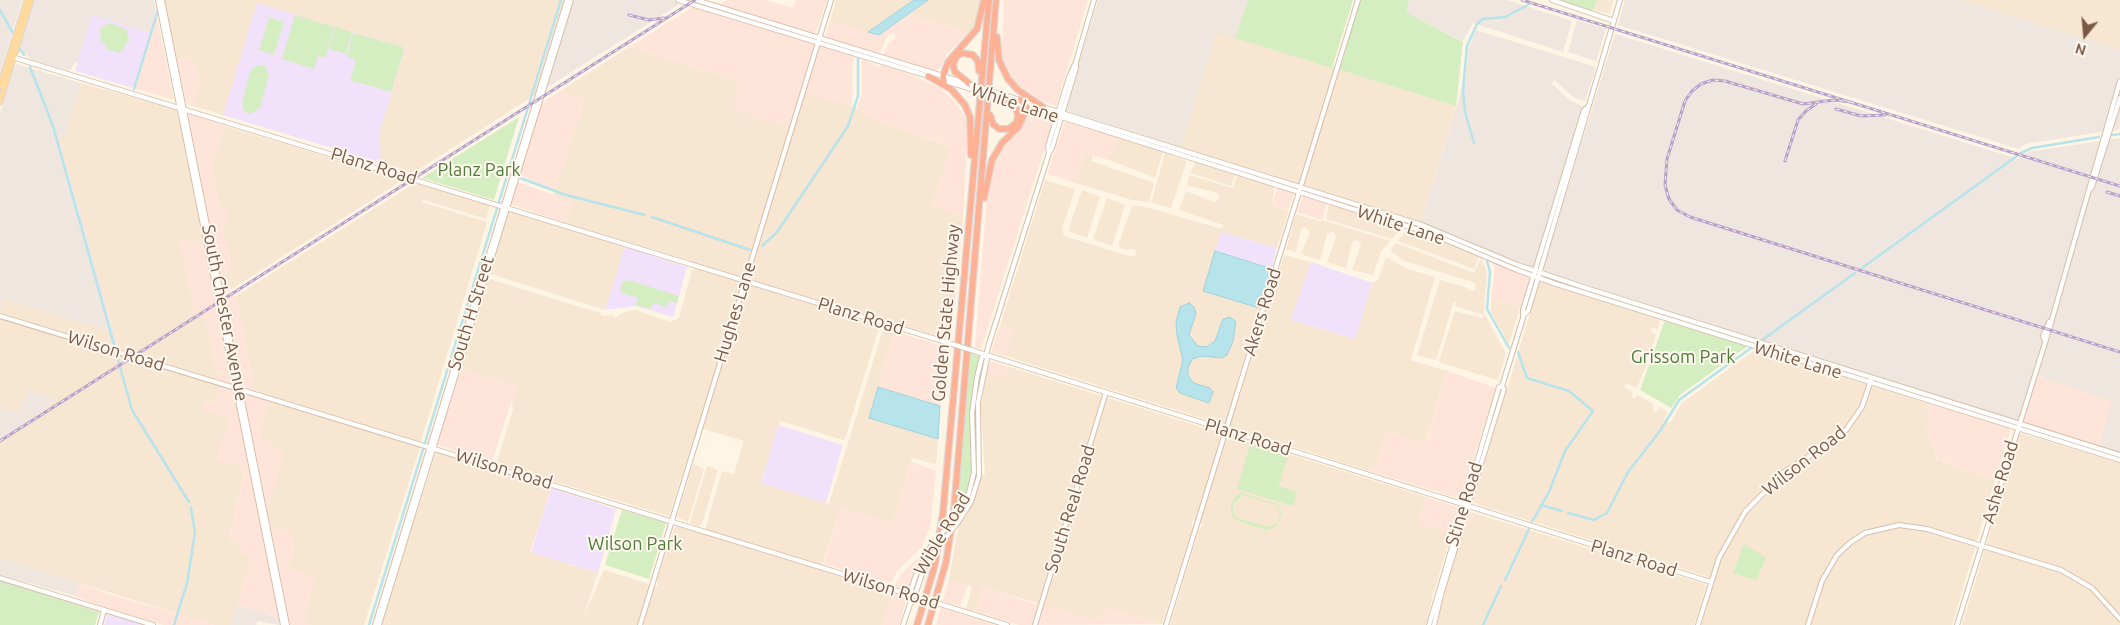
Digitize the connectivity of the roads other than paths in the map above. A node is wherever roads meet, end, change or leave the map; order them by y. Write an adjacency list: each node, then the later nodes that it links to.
1 (27, 0): 23 (main road)
2 (31, 0): 23 (main road)
3 (158, 0): 40 (street, South Chester Avenue)
4 (162, 0): 44 (street, South Chester Avenue)
5 (567, 0): 20 (street, South H Street)
6 (571, 0): 21 (street, South H Street)
7 (678, 0): 17 (street, White Lane)
8 (696, 0): 18 (street, White Lane)
9 (831, 0): 22 (street, Hughes Lane)
10 (984, 0): 28 (highway)
11 (989, 0): 34 (highway, Golden State Highway)
12 (997, 0): 33 (highway, Golden State Highway); 42 (highway)
13 (1094, 0): 25 (street, Wible Road)
14 (1358, 0): 51 (street, Akers Road)
15 (1552, 0): 19 (street)
16 (1620, 0): 19 (street, Stine Road)
17 (700, 6): 18 (street); 22 (street, White Lane)
18 (714, 6): 22 (street, White Lane)
19 (1614, 20): 43 (street, Stine Road)
20 (560, 23): 21 (street); 26 (street, South H Street)
21 (559, 39): 26 (street, South H Street)
22 (819, 40): 24 (street, White Lane); 24 (street, White Lane); 64 (street, Hughes Lane)
23 (12, 56): 31 (main road); 39 (main road); 40 (street, Planz Road)
24 (880, 59): 27 (street, White Lane); 28 (street, White Lane)
25 (1076, 62): 30 (street, Wible Road); 35 (street, Wible Road)
26 (549, 66): 54 (street, South H Street)
27 (928, 76): 28 (street, White Lane); 53 (highway)
28 (944, 79): 32 (street, White Lane)
29 (2120, 81): 52 (street, Ashe Road)
30 (1066, 85): 35 (street); 45 (street, Wible Road)
31 (0, 86)
32 (971, 87): 34 (highway); 36 (street, White Lane, bridge)
33 (990, 88): 36 (highway); 55 (highway, Golden State Highway)
34 (980, 94): 53 (highway, Golden State Highway)
35 (1068, 95): 45 (street, Wible Road)
36 (1001, 96): 38 (street, White Lane); 41 (street, White Lane)
37 (2120, 98): 52 (street, Ashe Road)
38 (1020, 100): 41 (highway); 42 (street, White Lane)
39 (0, 102)
40 (178, 107): 44 (street, Planz Road); 77 (street, South Chester Avenue)
41 (1027, 107): 45 (street, White Lane); 55 (highway)
42 (1043, 107): 45 (street, White Lane)
43 (1588, 107): 50 (street, Stine Road); 50 (street, Stine Road)
44 (184, 108): 54 (street, Planz Road); 77 (street, South Chester Avenue)
45 (1060, 115): 46 (street, White Lane); 47 (street, White Lane); 72 (street, Wible Road)
46 (1102, 130): 47 (street); 48 (street, White Lane)
47 (1124, 132): 48 (street, White Lane)
48 (1170, 149): 49 (street, White Lane)
49 (1192, 156): 51 (street, White Lane); 51 (street, White Lane)
50 (1563, 188): 57 (street, Stine Road); 60 (street, Stine Road)
51 (1299, 190): 56 (street, White Lane); 56 (street, White Lane); 83 (street, Akers Road)
52 (2089, 190): 82 (street, Ashe Road)
53 (971, 199): 107 (highway, Golden State Highway)
54 (502, 205): 64 (street, Planz Road); 87 (street, South H Street)
55 (978, 222): 108 (highway, Golden State Highway)
56 (1406, 223): 58 (street, White Lane); 59 (street, White Lane)
57 (1550, 223): 60 (street); 63 (street, Stine Road)
58 (1432, 234): 59 (street); 61 (street, White Lane)
59 (1455, 238): 62 (street, White Lane)
60 (1548, 244): 63 (street, Stine Road)
61 (1483, 255): 62 (street); 63 (street, White Lane)
62 (1503, 258): 63 (street, White Lane)
63 (1537, 274): 65 (street, White Lane); 66 (street, White Lane); 76 (street, Stine Road)
64 (745, 281): 72 (street, Planz Road, bridge); 92 (street, Hughes Lane)
65 (1567, 287): 66 (street); 68 (street, White Lane)
66 (1583, 287): 69 (street, White Lane)
67 (0, 316): 77 (street, Wilson Road)
68 (1706, 331): 69 (street); 70 (street, White Lane)
69 (1726, 332): 70 (street, White Lane)
70 (1750, 341): 71 (street, White Lane)
71 (1763, 346): 73 (street, White Lane); 74 (street, White Lane)
72 (986, 355): 78 (street, Planz Road); 96 (street, Wible Road, bridge); 96 (street, Wible Road, bridge)
73 (1786, 356): 74 (street); 75 (street, White Lane)
74 (1805, 357): 75 (street, White Lane)
75 (1871, 380): 79 (street, White Lane); 79 (street, White Lane); 95 (street, Wilson Road)
76 (1502, 386): 80 (street, Stine Road); 84 (street, Stine Road)
77 (238, 388): 87 (street, Wilson Road); 101 (street, South Chester Avenue); 102 (street, South Chester Avenue)
78 (1106, 392): 83 (street, Planz Road); 110 (street, South Real Road)
79 (1932, 399): 81 (street, White Lane); 81 (street, White Lane)
80 (1492, 412): 84 (street); 91 (street, Stine Road)
81 (1972, 412): 82 (street, White Lane); 82 (street, White Lane)
82 (2017, 426): 85 (street, White Lane); 86 (street, White Lane); 93 (street, Ashe Road)
83 (1226, 430): 91 (street, Planz Road); 111 (street, Akers Road)
84 (1491, 430): 91 (street, Stine Road)
85 (2062, 442): 86 (street); 88 (street, White Lane)
86 (2080, 443): 89 (street, White Lane)
87 (428, 446): 92 (street, Wilson Road); 103 (street, South H Street); 104 (street, South H Street)
88 (2088, 450): 89 (street); 90 (street, White Lane)
89 (2103, 450): 90 (street, White Lane)
90 (2120, 457)
91 (1465, 506): 95 (street, Planz Road); 112 (street, Stine Road); 113 (street, Stine Road)
92 (672, 521): 96 (street, Wilson Road); 105 (street, Hughes Lane)
93 (1981, 545): 98 (street); 115 (street); 116 (street, Ashe Road)
94 (0, 578): 97 (street)
95 (1711, 582): 114 (street, Wilson Road)
96 (912, 595): 106 (street, Wible Road); 109 (street, Wilson Road, bridge)
97 (104, 610): 99 (street); 100 (street)
98 (2120, 619)
99 (100, 625)
100 (153, 625)
101 (283, 625)
102 (287, 625)
103 (375, 625)
104 (380, 625)
105 (640, 625)
106 (903, 625)
107 (918, 625)
108 (928, 625)
109 (1007, 625)
110 (1035, 625)
111 (1166, 625)
112 (1429, 625)
113 (1434, 625)
114 (1698, 625)
115 (1808, 625)
116 (1957, 625)

